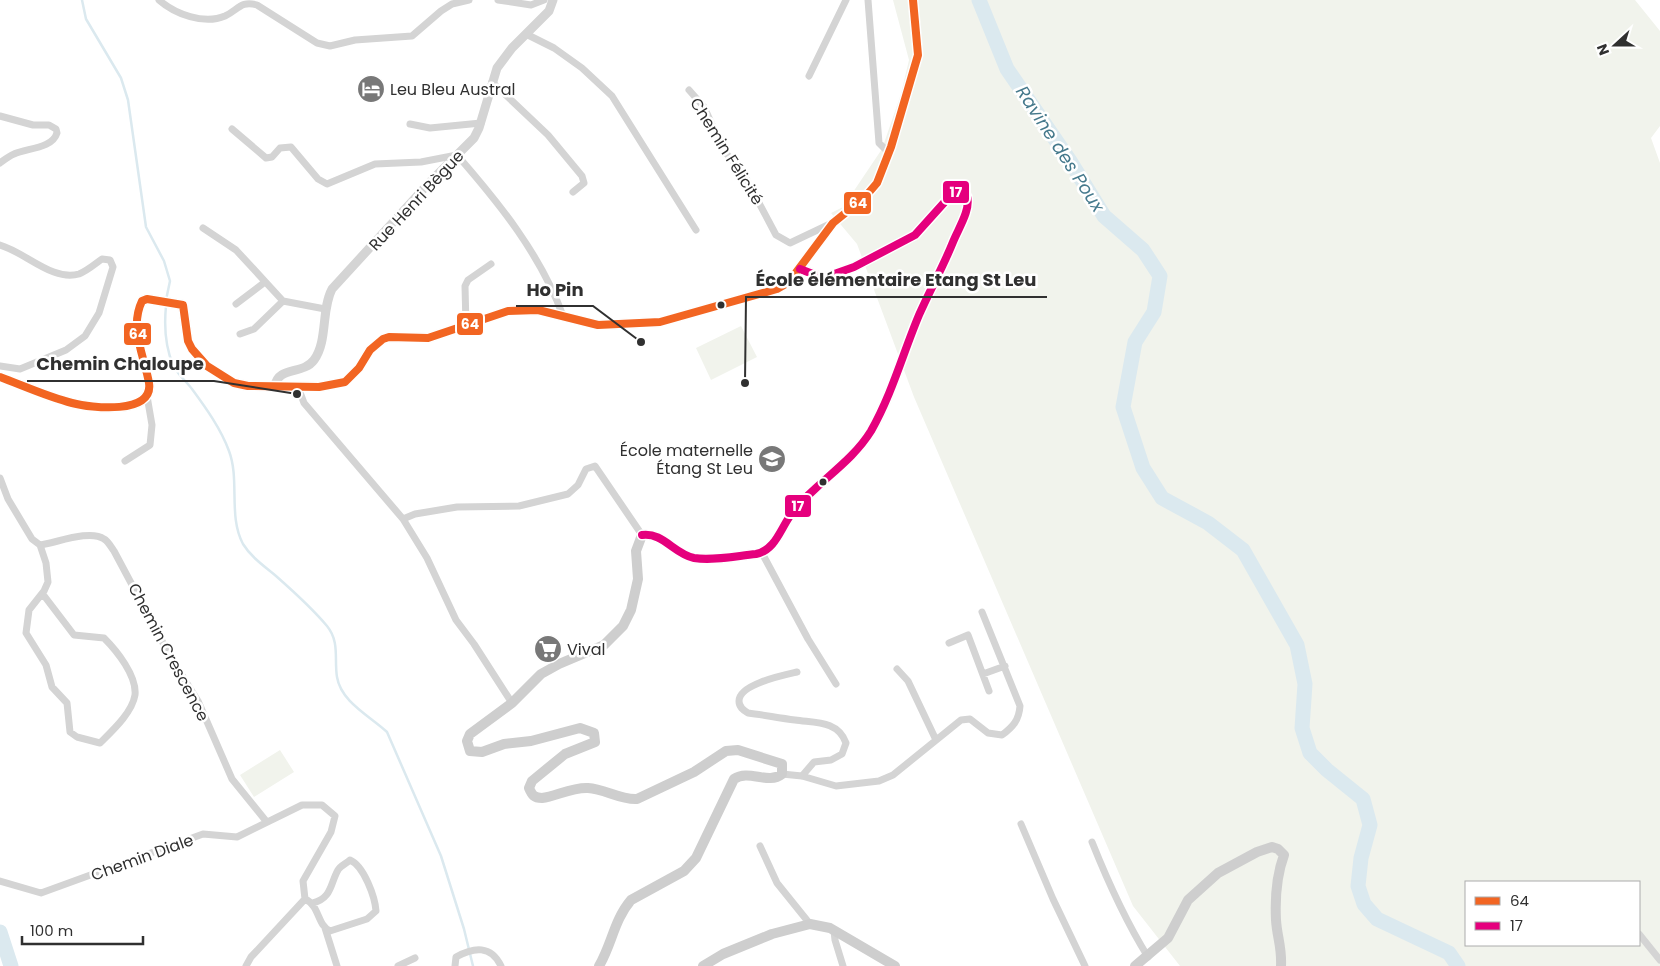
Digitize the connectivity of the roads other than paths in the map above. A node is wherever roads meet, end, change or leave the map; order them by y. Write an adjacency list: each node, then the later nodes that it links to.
1 (159, 0): 2 (street)
2 (469, 0)
3 (498, 0): 4 (street)
4 (544, 0)
5 (553, 0): 9 (street, Rue Henri Bègue)
6 (846, 0): 10 (street)
7 (868, 0): 17 (street)
8 (913, 0): 17 (main road)
9 (526, 34): 11 (street, Rue Henri Bègue); 23 (street)
10 (809, 76)
11 (492, 82): 14 (street, Rue Henri Bègue); 20 (street)
12 (689, 90): 21 (street, Chemin Félicité)
13 (0, 116): 19 (street)
14 (481, 123): 15 (street); 18 (street, Rue Henri Bègue)
15 (410, 124)
16 (232, 129): 18 (street)
17 (889, 153): 21 (main road)
18 (457, 155): 30 (street, Rue Henri Bègue); 31 (street)
19 (0, 163)
20 (573, 192)
21 (833, 222): 26 (main road)
22 (203, 228): 27 (street)
23 (696, 230)
24 (0, 245): 34 (street)
25 (491, 264): 32 (street)
26 (800, 269): 31 (main road); 44 (main road)
27 (265, 282): 28 (street); 29 (street)
28 (282, 301): 30 (street); 33 (street)
29 (236, 304)
30 (325, 309): 36 (street, Rue Henri Bègue)
31 (563, 316): 32 (main road)
32 (466, 326): 37 (main road)
33 (240, 334)
34 (0, 366)
35 (2, 379): 38 (main road)
36 (275, 386): 37 (main road); 38 (main road)
37 (298, 387): 41 (street)
38 (147, 396): 39 (street)
39 (125, 460)
40 (0, 478): 43 (street)
41 (403, 519): 42 (street); 54 (street)
42 (642, 535): 44 (main road); 54 (main road)
43 (40, 545): 45 (street); 58 (street, Chemin Crescence)
44 (762, 553): 52 (street)
45 (41, 595): 45 (street)
46 (982, 612): 48 (street)
47 (949, 643): 51 (street)
48 (1004, 666): 51 (street); 55 (street)
49 (898, 669): 55 (street)
50 (797, 672): 57 (street)
51 (983, 674): 53 (street)
52 (836, 684)
53 (989, 691)
54 (512, 703): 56 (main road)
55 (936, 740): 57 (street)
56 (782, 774): 57 (street); 77 (main road)
57 (802, 776)
58 (266, 822): 62 (street, Chemin Diale); 63 (street, Chemin Diale)
59 (1021, 824): 81 (street)
60 (1092, 842): 69 (street)
61 (760, 846): 65 (street)
62 (0, 881)
63 (305, 898): 64 (street); 72 (street)
64 (313, 903): 66 (street); 66 (street)
65 (810, 924): 67 (main road); 78 (main road)
66 (325, 928): 73 (street)
67 (834, 931): 79 (street); 80 (main road)
68 (1640, 935): 71 (street)
69 (1148, 957): 82 (main road); 83 (main road)
70 (415, 958): 74 (street)
71 (1660, 960)
72 (246, 966)
73 (337, 966)
74 (398, 966)
75 (455, 966): 76 (street)
76 (501, 966)
77 (599, 966)
78 (703, 966)
79 (843, 966)
80 (895, 966)
81 (1085, 966)
82 (1135, 966)
83 (1281, 966)

